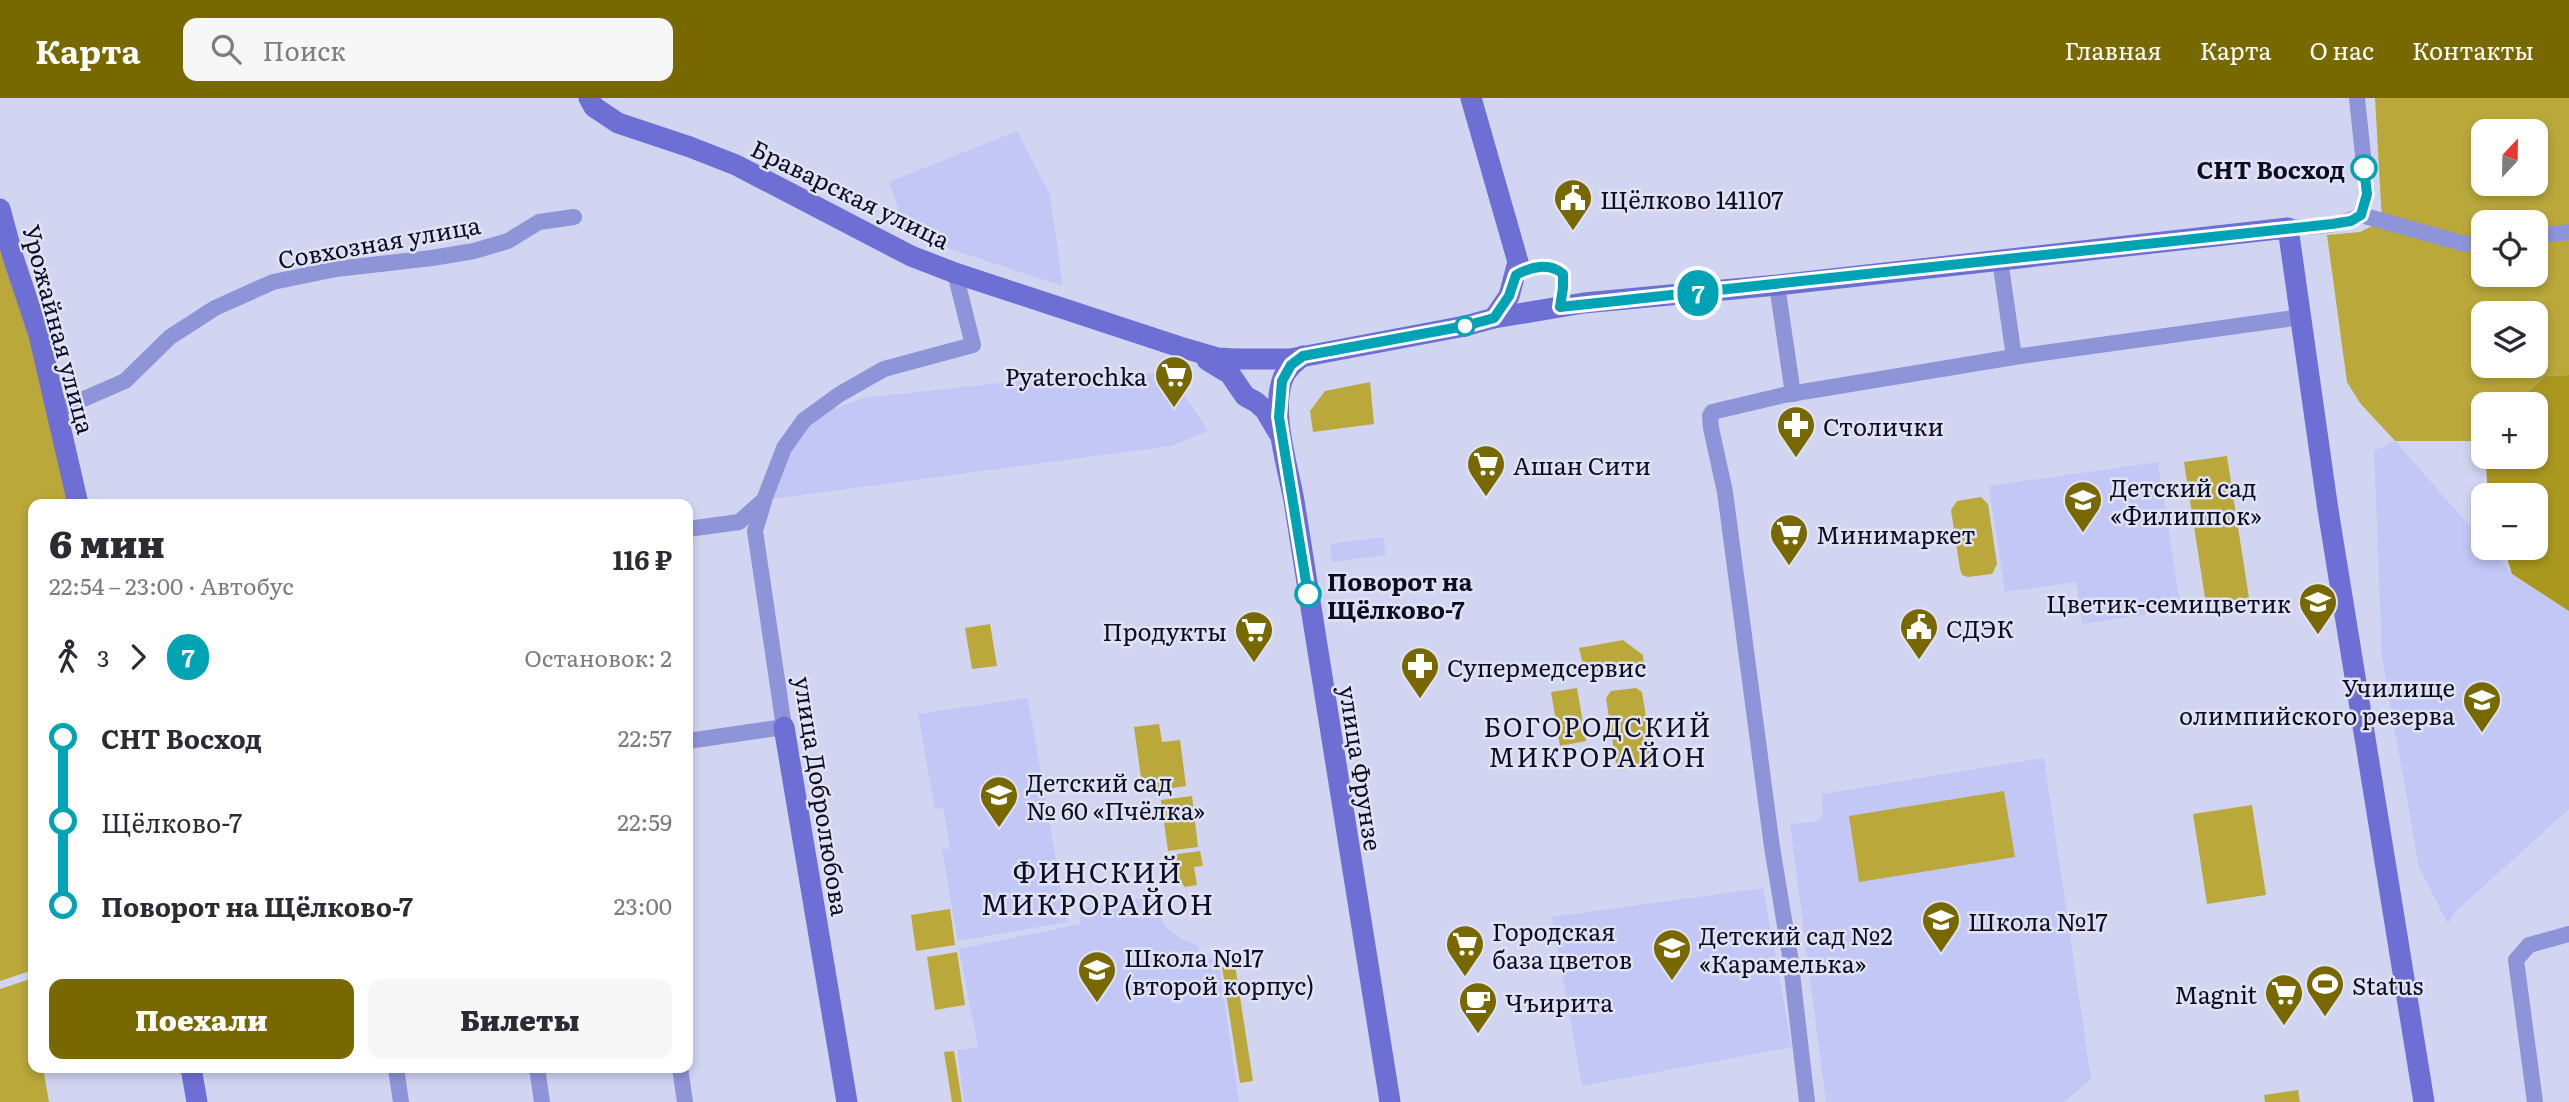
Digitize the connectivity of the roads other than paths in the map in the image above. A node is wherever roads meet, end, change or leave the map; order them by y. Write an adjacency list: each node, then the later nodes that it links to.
1 (589, 98): 12 (street, Браварская улица)
2 (1471, 98): 15 (street)
3 (2357, 98): 5 (street)
4 (0, 209): 24 (street, Урожайная улица)
5 (2361, 215): 7 (street); 10 (street)
6 (574, 217): 24 (street, Совхозная улица)
7 (2288, 228): 11 (street); 14 (street)
8 (2569, 232): 9 (street)
9 (2548, 235)
10 (2471, 243)
11 (2000, 260): 13 (street); 18 (street)
12 (955, 273): 16 (street, Браварская улица); 27 (street, улица Добролюбова)
13 (1777, 285): 15 (street); 22 (street)
14 (2301, 317): 18 (street); 43 (street)
15 (1494, 318): 17 (street)
16 (1180, 347): 19 (street); 21 (street)
17 (1303, 356): 19 (street); 20 (street)
18 (2014, 357): 22 (street)
19 (1258, 360): 20 (street); 21 (street)
20 (1281, 384): 23 (street); 25 (street, улица Фрунзе)
21 (1239, 386): 23 (street)
22 (1793, 394): 42 (street)
23 (1256, 402): 25 (street)
24 (56, 411): 26 (street, Урожайная улица)
25 (1283, 442): 41 (street, улица Фрунзе)
26 (77, 499)
27 (764, 500): 28 (street); 29 (street, улица Добролюбова)
28 (693, 528)
29 (784, 727): 30 (street); 40 (street, улица Добролюбова)
30 (693, 740)
31 (2569, 934): 44 (street)
32 (192, 1073): 36 (street)
33 (397, 1073): 37 (street)
34 (538, 1073): 38 (street)
35 (681, 1073): 39 (street)
36 (198, 1102)
37 (401, 1102)
38 (542, 1102)
39 (685, 1102)
40 (847, 1102)
41 (1390, 1102)
42 (1807, 1102)
43 (2424, 1102)
44 (2535, 1102)

